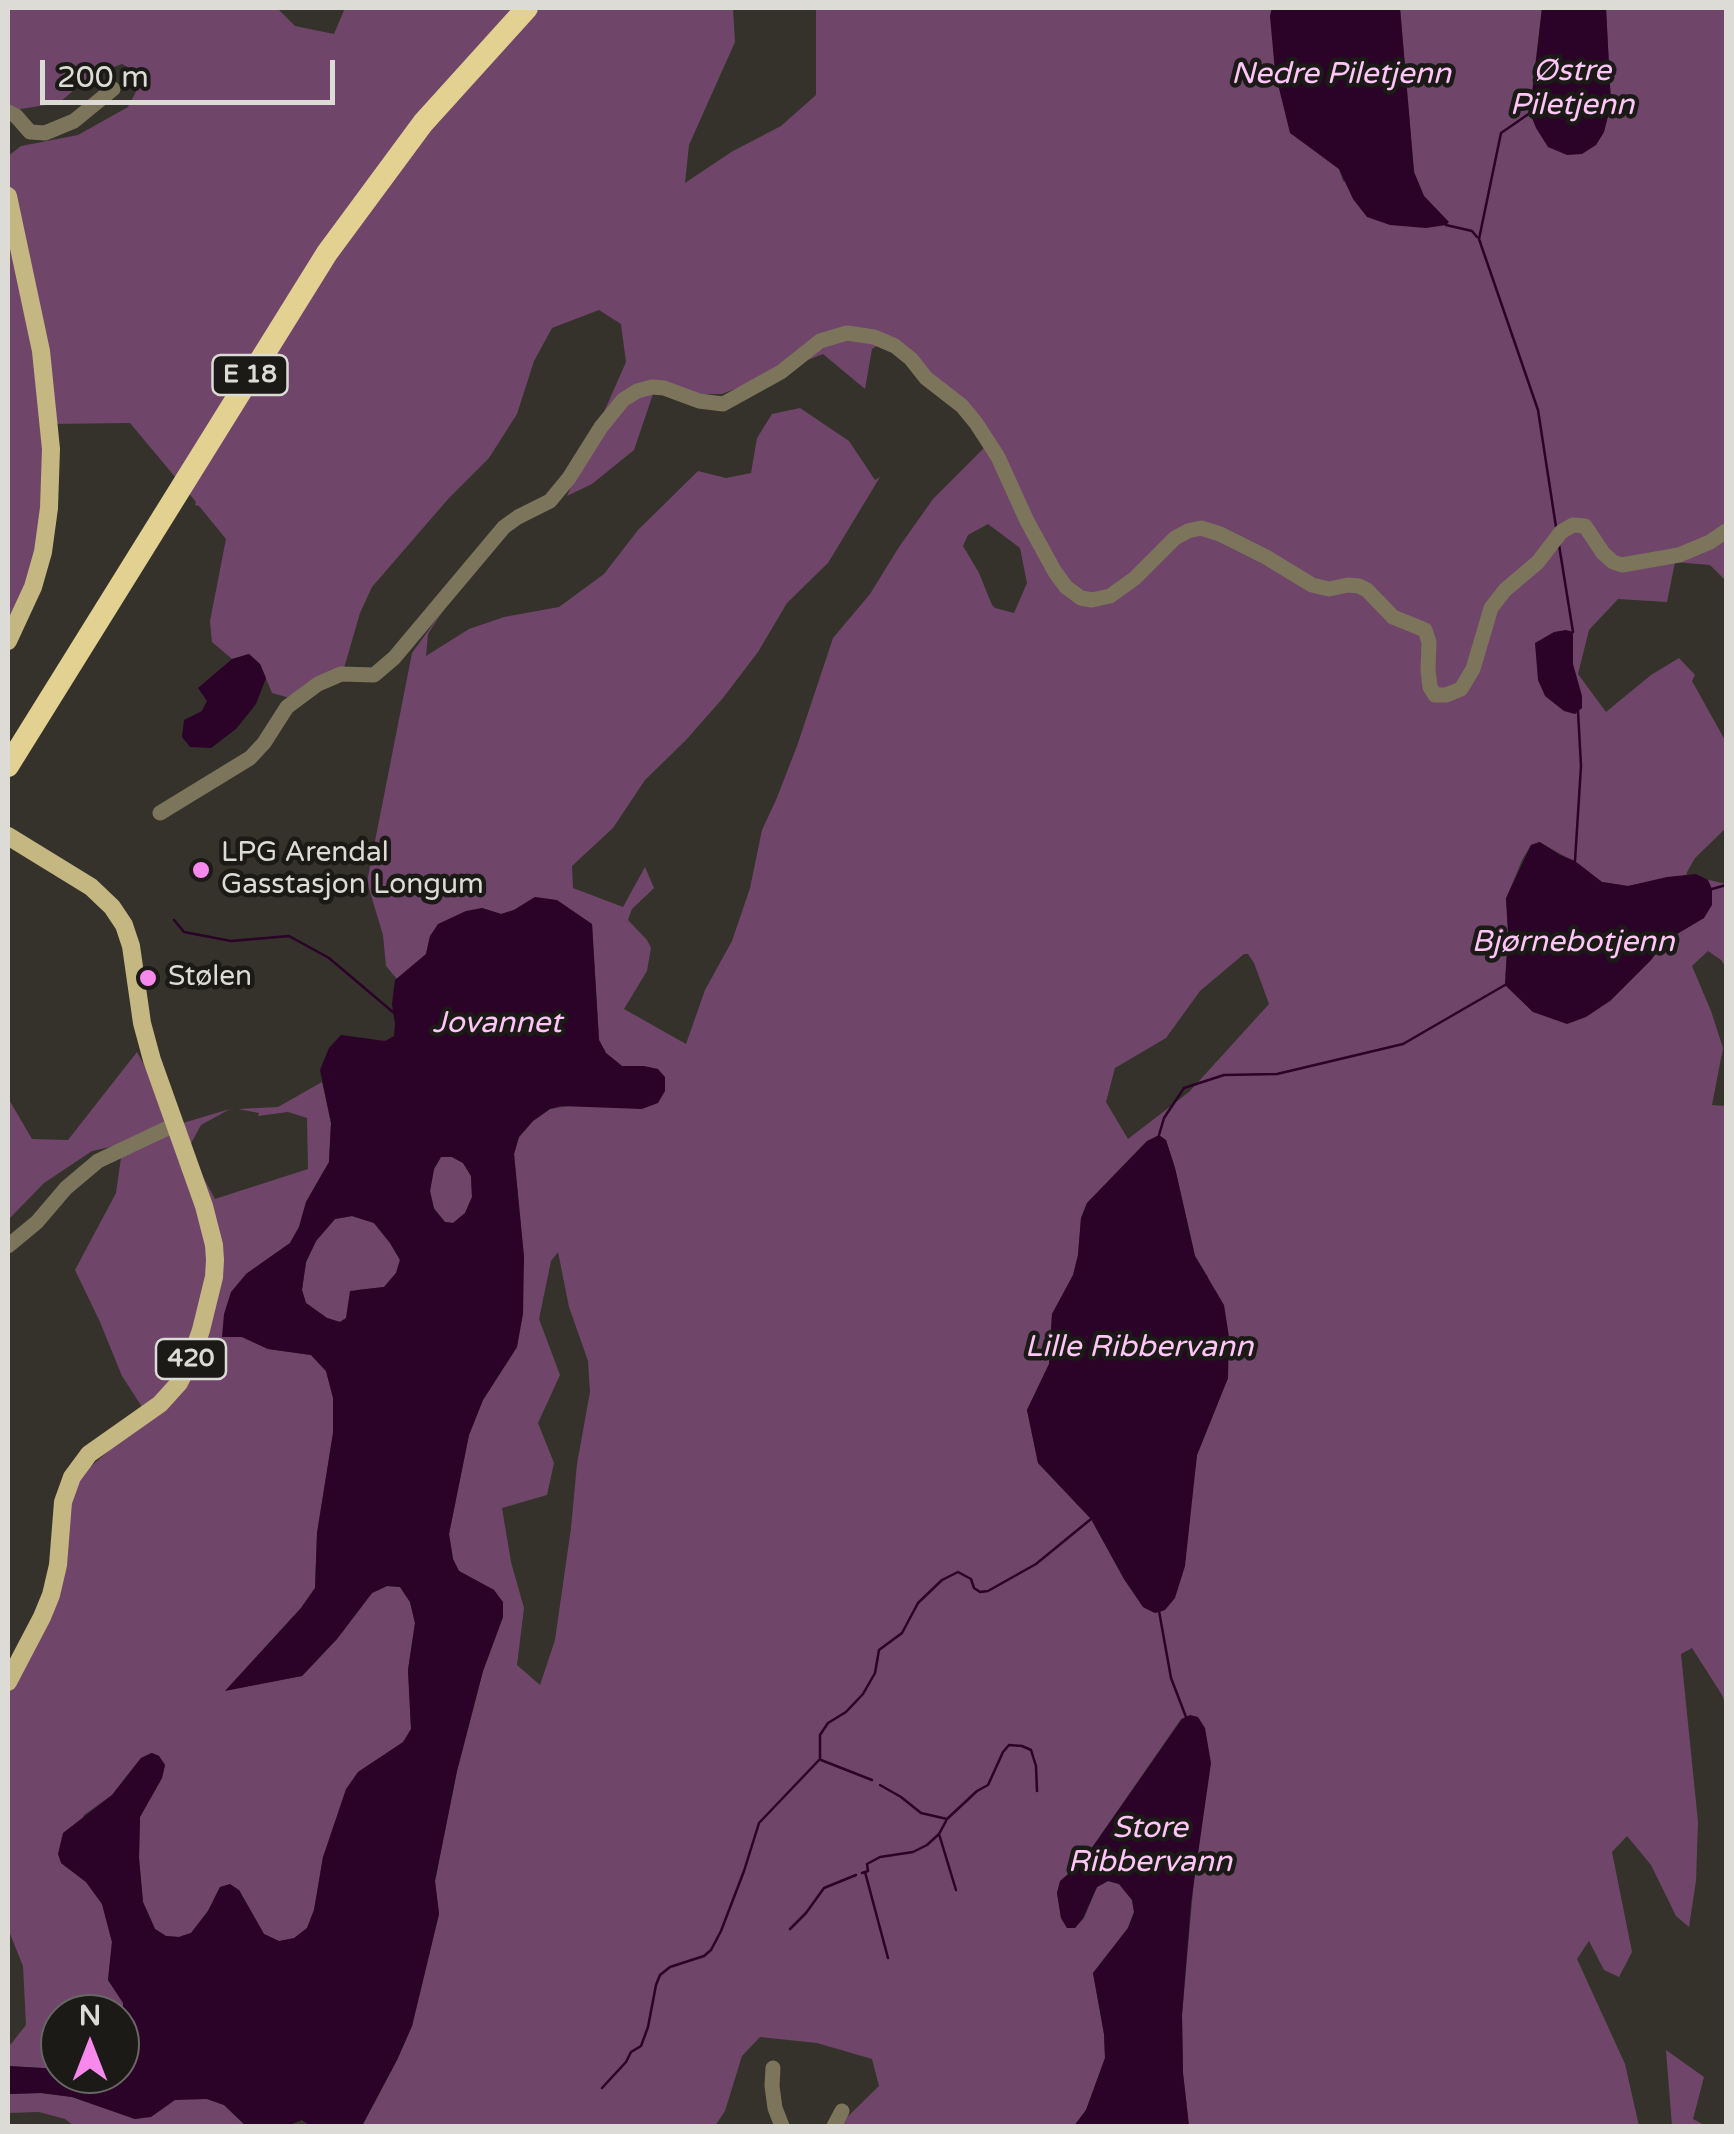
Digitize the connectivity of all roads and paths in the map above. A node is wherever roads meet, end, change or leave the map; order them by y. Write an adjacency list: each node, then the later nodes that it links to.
1 (506, 8): 8 (highway, E 18)
2 (526, 8): 9 (highway, E 18)
3 (114, 89): 4 (street)
4 (8, 112)
5 (8, 196): 7 (main road)
6 (1726, 532): 10 (street)
7 (8, 641)
8 (8, 738)
9 (8, 766)
10 (160, 813)
11 (8, 836): 12 (main road, 420)
12 (174, 1125): 13 (street); 14 (main road, 420)
13 (8, 1246)
14 (8, 1682)
15 (773, 2068): 16 (street)
16 (782, 2126)

